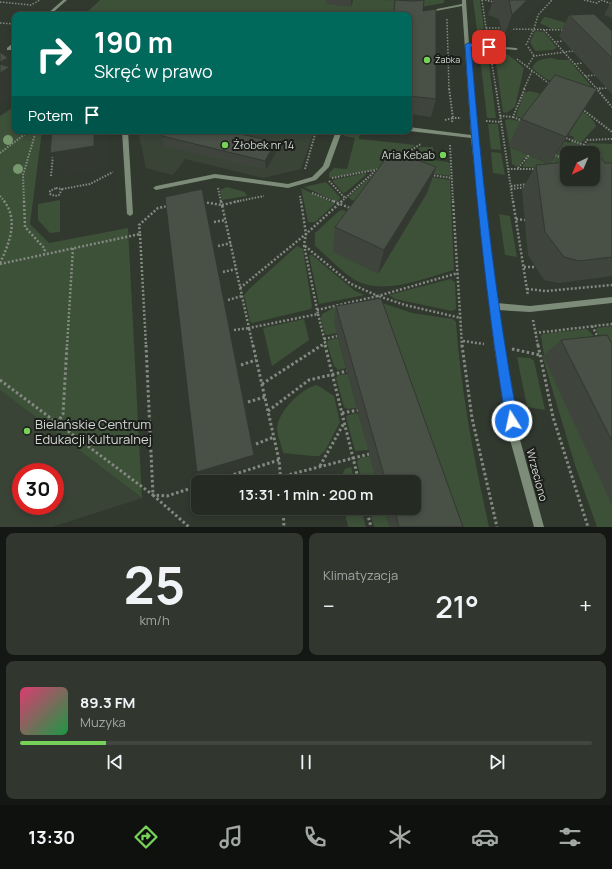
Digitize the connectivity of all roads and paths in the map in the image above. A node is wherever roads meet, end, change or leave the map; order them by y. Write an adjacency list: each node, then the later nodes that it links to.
1 (3, 0): 2 (path)
2 (40, 0)
3 (65, 0): 13 (street)
4 (482, 0): 17 (path)
5 (485, 0): 10 (path)
6 (552, 0): 18 (path)
7 (584, 0): 8 (path)
8 (600, 0): 11 (path)
9 (464, 3): 12 (street); 23 (street, Wrzeciono)
10 (496, 3)
11 (612, 4)
12 (447, 8): 14 (street); 47 (path)
13 (51, 12)
14 (412, 14)
15 (0, 23): 16 (path)
16 (12, 24)
17 (486, 28): 18 (path); 26 (path)
18 (534, 30): 19 (path); 24 (path)
19 (544, 30): 20 (path); 22 (path)
20 (565, 30)
21 (563, 40): 22 (path)
22 (554, 42): 30 (path)
23 (468, 45): 26 (street); 48 (street, Wrzeciono)
24 (527, 45): 28 (path); 31 (path)
25 (12, 46): 27 (street)
26 (489, 47): 28 (street); 45 (path)
27 (9, 49)
28 (516, 49): 34 (path)
29 (573, 51): 30 (path)
30 (563, 52): 31 (path); 33 (path)
31 (534, 56): 34 (path)
32 (583, 63): 33 (path)
33 (574, 64): 37 (path)
34 (527, 67): 35 (path)
35 (532, 71): 40 (path); 46 (path)
36 (595, 75): 37 (path)
37 (585, 76): 39 (path)
38 (607, 88): 39 (path)
39 (596, 89): 41 (path)
40 (556, 90)
41 (608, 103): 42 (path); 43 (path)
42 (612, 103)
43 (612, 107)
44 (581, 108): 53 (path)
45 (500, 116): 46 (path); 50 (path)
46 (513, 117): 51 (path)
47 (453, 118): 48 (path); 49 (path); 59 (path)
48 (473, 120): 50 (path); 60 (street, Wrzeciono)
49 (439, 122)
50 (501, 122): 74 (path)
51 (526, 122)
52 (412, 129): 59 (street)
53 (612, 132)
54 (25, 134): 67 (path)
55 (35, 134): 106 (path)
56 (125, 134): 95 (street)
57 (315, 134): 79 (path)
58 (338, 134): 85 (street)
59 (450, 134): 60 (street); 66 (path)
60 (474, 137): 120 (street, Wrzeciono)
61 (566, 138): 64 (path)
62 (612, 139): 64 (path)
63 (428, 144): 72 (path)
64 (584, 145)
65 (443, 146): 66 (path)
66 (450, 147): 82 (path)
67 (0, 153)
68 (54, 154): 81 (path)
69 (529, 155): 75 (path)
70 (555, 155): 71 (path)
71 (560, 157)
72 (395, 160)
73 (382, 168): 78 (path)
74 (508, 169): 75 (path); 84 (path)
75 (518, 169): 76 (path)
76 (539, 169)
77 (115, 170): 86 (path)
78 (375, 170): 90 (path); 90 (path)
79 (301, 173)
80 (429, 175): 82 (path)
81 (51, 176)
82 (452, 178): 112 (path)
83 (534, 183): 84 (path)
84 (511, 187): 87 (path); 96 (path)
85 (156, 188)
86 (62, 189): 86 (path)
87 (529, 189)
88 (300, 195): 101 (path)
89 (0, 196): 107 (path)
90 (345, 198): 92 (path)
91 (198, 201): 97 (path)
92 (339, 204): 94 (path); 101 (path)
93 (171, 206): 100 (path)
94 (354, 209)
95 (130, 214)
96 (516, 219): 98 (path); 108 (path)
97 (226, 220): 99 (path); 102 (path)
98 (524, 220)
99 (214, 222)
100 (140, 234): 105 (path); 157 (path)
101 (306, 234): 104 (path); 114 (path)
102 (231, 243): 103 (path); 110 (path)
103 (218, 246)
104 (304, 246): 117 (path); 122 (path)
105 (73, 248): 106 (path); 144 (path)
106 (44, 254): 107 (path)
107 (0, 263)
108 (524, 267): 109 (path); 115 (path)
109 (535, 267)
110 (236, 269): 111 (path); 114 (path)
111 (223, 272)
112 (458, 274): 117 (path); 124 (path)
113 (612, 284): 115 (path)
114 (240, 288): 116 (path)
115 (527, 289): 121 (path)
116 (242, 296): 118 (path); 127 (path)
117 (378, 296): 122 (path); 124 (path)
118 (228, 300)
119 (612, 300): 121 (street)
120 (494, 306): 121 (street); 164 (street, Wrzeciono)
121 (530, 309): 129 (path)
122 (317, 310): 123 (path)
123 (318, 314): 127 (path); 131 (path)
124 (461, 318): 163 (path)
125 (612, 324): 126 (path)
126 (592, 326): 129 (path); 132 (path)
127 (249, 328): 128 (path); 133 (path)
128 (234, 330)
129 (535, 333): 165 (path)
130 (337, 336): 131 (path)
131 (324, 341): 136 (path); 138 (path)
132 (602, 344)
133 (256, 360): 134 (path); 138 (path)
134 (241, 365)
135 (347, 371): 136 (path)
136 (332, 374): 142 (path); 143 (path)
137 (0, 380): 144 (path)
138 (262, 384): 139 (path)
139 (265, 397): 140 (path); 142 (path)
140 (248, 402)
141 (358, 410): 143 (path)
142 (268, 411): 146 (path)
143 (342, 413): 145 (path)
144 (57, 423): 157 (path)
145 (344, 423): 149 (path); 151 (path)
146 (274, 437): 147 (path); 150 (path)
147 (256, 444)
148 (370, 454): 149 (path)
149 (352, 457): 151 (path); 155 (path)
150 (279, 460): 152 (path); 153 (path)
151 (320, 466): 154 (path)
152 (232, 475)
153 (280, 475)
154 (287, 475)
155 (357, 475)
156 (191, 488): 157 (path)
157 (153, 495): 160 (path)
158 (283, 515): 161 (path)
159 (368, 515): 162 (path)
160 (190, 527)
161 (284, 527)
162 (371, 527)
163 (497, 527)
164 (539, 527)
165 (588, 527)

